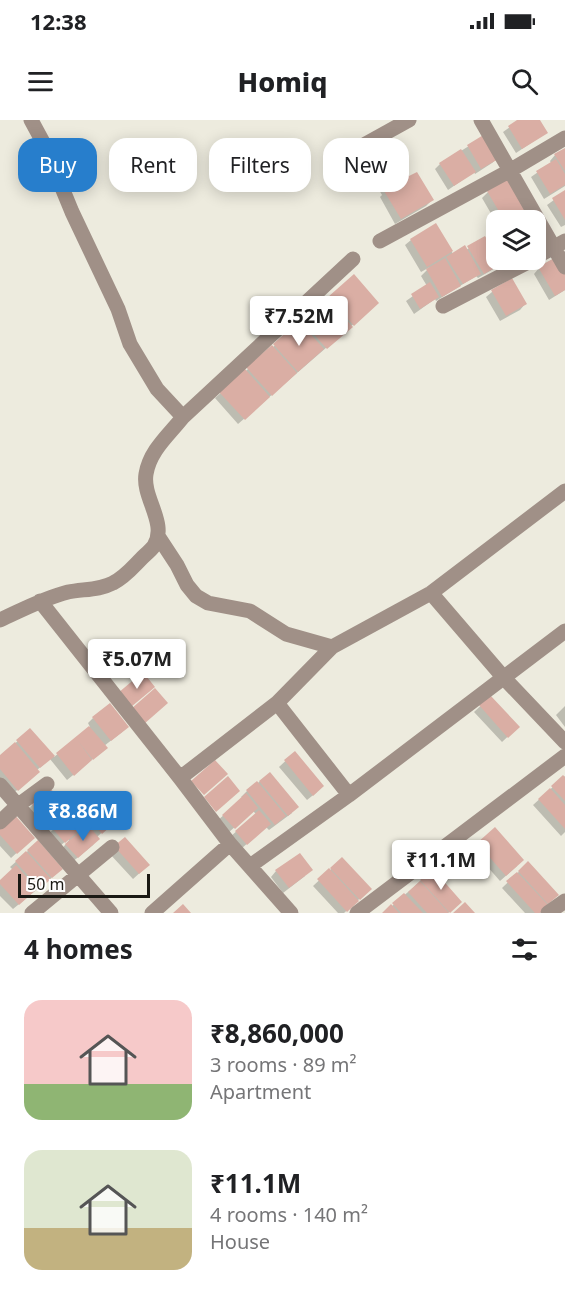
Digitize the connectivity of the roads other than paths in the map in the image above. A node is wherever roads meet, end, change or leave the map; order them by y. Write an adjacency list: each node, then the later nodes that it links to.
1 (31, 120): 14 (street)
2 (409, 120): 4 (street)
3 (481, 120): 6 (street)
4 (376, 138)
5 (565, 138): 6 (street)
6 (511, 170): 7 (street); 8 (street)
7 (380, 241)
8 (560, 244): 9 (street); 11 (street)
9 (546, 252)
10 (353, 259): 14 (street)
11 (565, 267)
12 (511, 270): 13 (street)
13 (442, 306)
14 (183, 417): 16 (street)
15 (565, 491): 17 (street)
16 (158, 536): 18 (street); 21 (street)
17 (431, 593): 21 (street); 22 (street)
18 (40, 601): 19 (street); 26 (street)
19 (0, 620)
20 (565, 632): 22 (street)
21 (333, 647): 23 (street)
22 (504, 678): 24 (street); 29 (street)
23 (276, 704): 26 (street); 29 (street)
24 (565, 742)
25 (565, 756): 41 (street)
26 (180, 778): 32 (street)
27 (47, 784): 30 (street)
28 (0, 785): 30 (street)
29 (349, 795): 34 (street)
30 (17, 806): 31 (street); 35 (street)
31 (0, 822)
32 (230, 844): 34 (street); 39 (street)
33 (112, 847): 35 (street)
34 (250, 866): 40 (street)
35 (77, 874): 37 (street); 38 (street)
36 (565, 901): 42 (street)
37 (32, 913)
38 (111, 913)
39 (152, 913)
40 (291, 913)
41 (357, 913)
42 (548, 913)

